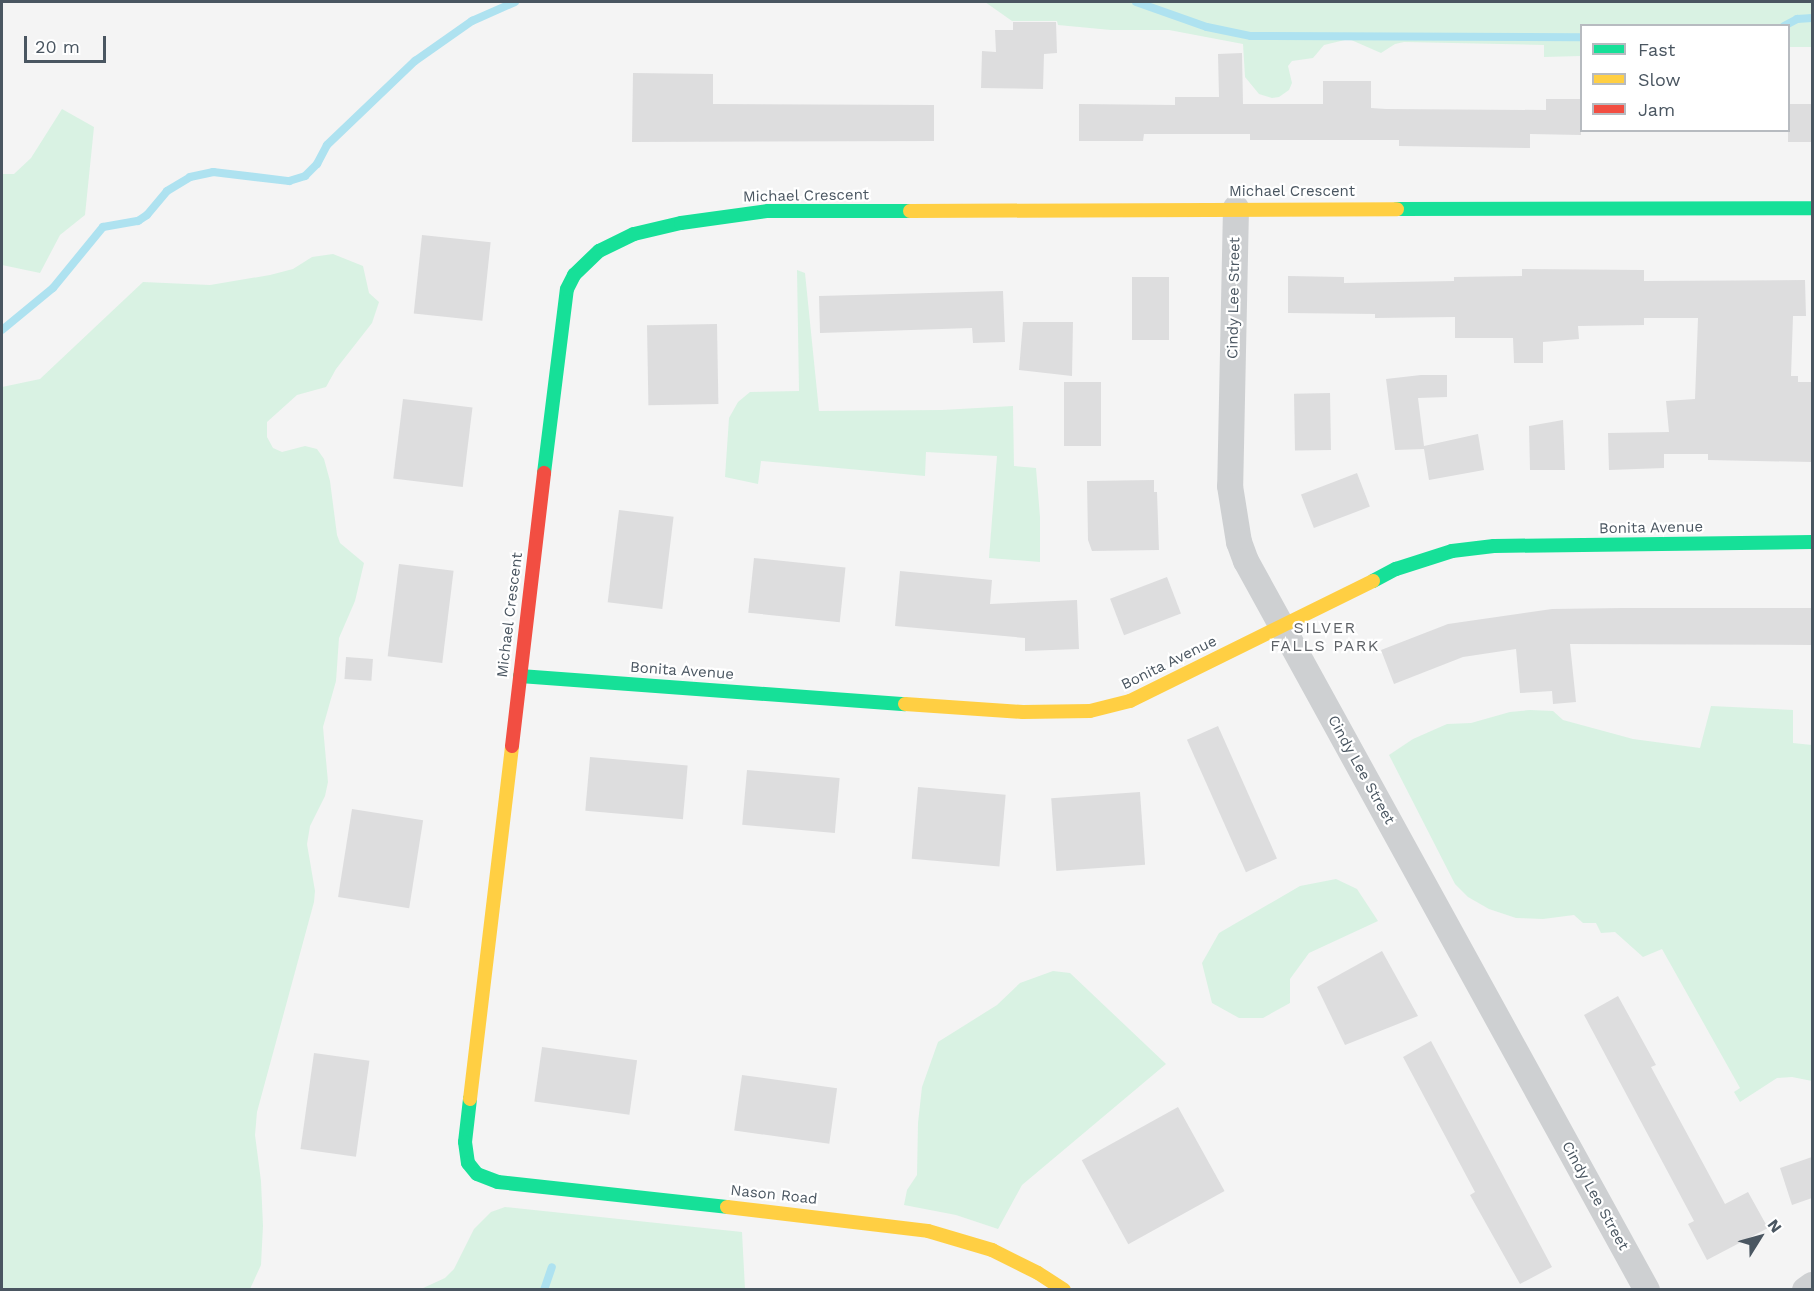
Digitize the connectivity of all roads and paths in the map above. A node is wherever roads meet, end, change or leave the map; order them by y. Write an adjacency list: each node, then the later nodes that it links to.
1 (1236, 208): 2 (street, Michael Crescent); 4 (street, Cindy Lee Street); 5 (street, Michael Crescent)
2 (1812, 208)
3 (1812, 542): 4 (street, Bonita Avenue)
4 (1282, 625): 5 (street, Bonita Avenue); 9 (street, Cindy Lee Street)
5 (520, 676): 6 (street, Michael Crescent)
6 (471, 1168): 8 (street, Nason Road)
7 (1812, 1285): 10 (street)
8 (1064, 1290)
9 (1647, 1290)
10 (1805, 1290)

